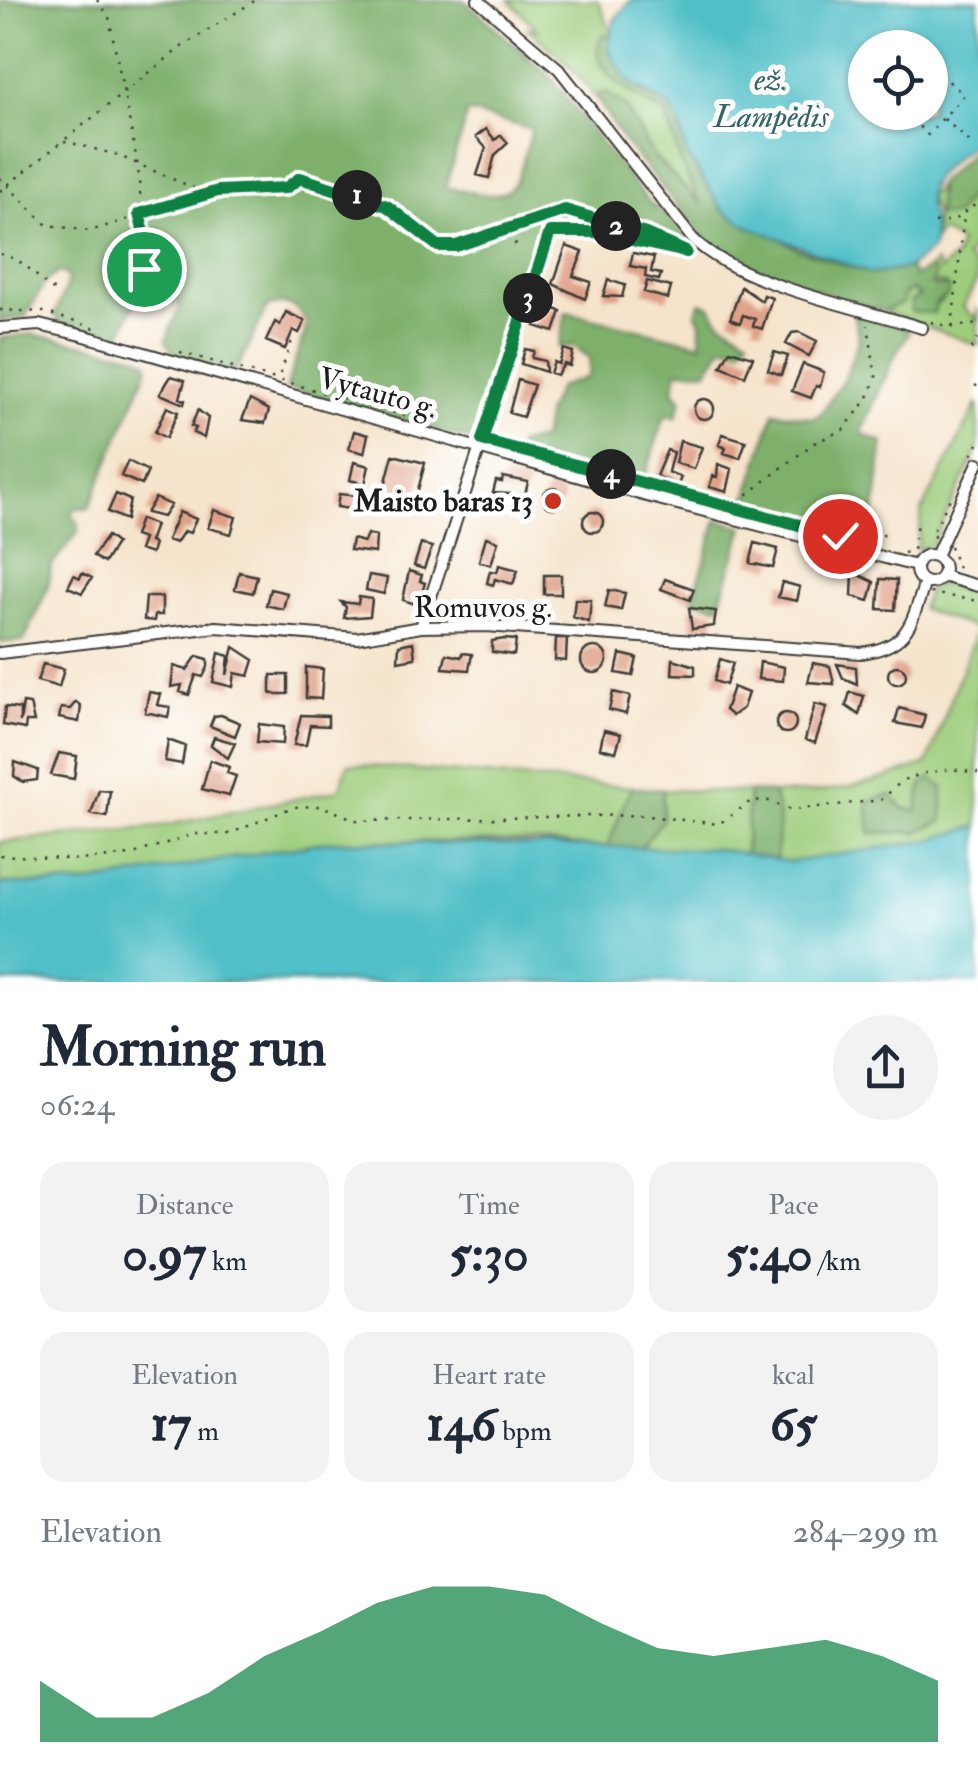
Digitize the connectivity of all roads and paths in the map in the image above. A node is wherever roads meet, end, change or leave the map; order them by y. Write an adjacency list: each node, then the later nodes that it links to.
1 (97, 0): 5 (path)
2 (256, 0): 5 (path)
3 (478, 0): 22 (street)
4 (948, 81): 6 (path)
5 (124, 94): 8 (path); 10 (path)
6 (948, 114)
7 (948, 122): 9 (path)
8 (64, 142): 10 (path); 12 (path)
9 (972, 144)
10 (138, 166): 14 (path); 16 (path)
11 (0, 178): 12 (path)
12 (8, 186): 13 (path); 16 (path)
13 (0, 190)
14 (206, 194): 16 (path); 19 (path)
15 (978, 208): 17 (path)
16 (139, 214): 26 (path)
17 (964, 215): 18 (path); 28 (path)
18 (935, 223)
19 (495, 231): 21 (path); 23 (path)
20 (546, 243): 23 (path); 38 (street)
21 (522, 248)
22 (702, 248): 23 (street); 27 (street)
23 (686, 252)
24 (0, 254): 25 (path)
25 (55, 290)
26 (161, 307)
27 (869, 311): 30 (street); 42 (path)
28 (952, 327)
29 (0, 328): 36 (street, Vytauto g.)
30 (922, 328)
31 (294, 335): 35 (path)
32 (978, 338): 34 (path)
33 (168, 349): 35 (path)
34 (970, 349)
35 (279, 377): 36 (path); 37 (path)
36 (274, 390): 38 (street, Vytauto g.)
37 (420, 420)
38 (479, 447): 49 (street, Vytauto g.); 55 (street)
39 (978, 463): 48 (street)
40 (576, 465): 41 (path)
41 (700, 499)
42 (739, 501)
43 (916, 523): 44 (path)
44 (918, 532): 47 (path); 49 (path)
45 (886, 535): 46 (path)
46 (840, 536)
47 (931, 536)
48 (936, 556): 50 (street); 51 (street)
49 (899, 564): 50 (street, Vytauto g.)
50 (916, 566): 53 (street)
51 (942, 576): 52 (street); 53 (street)
52 (978, 586)
53 (924, 587): 54 (path); 55 (street, Romuvos g.)
54 (978, 601)
55 (420, 628): 56 (street, Romuvos g.)
56 (0, 653)
57 (978, 773): 58 (path)
58 (0, 855)

